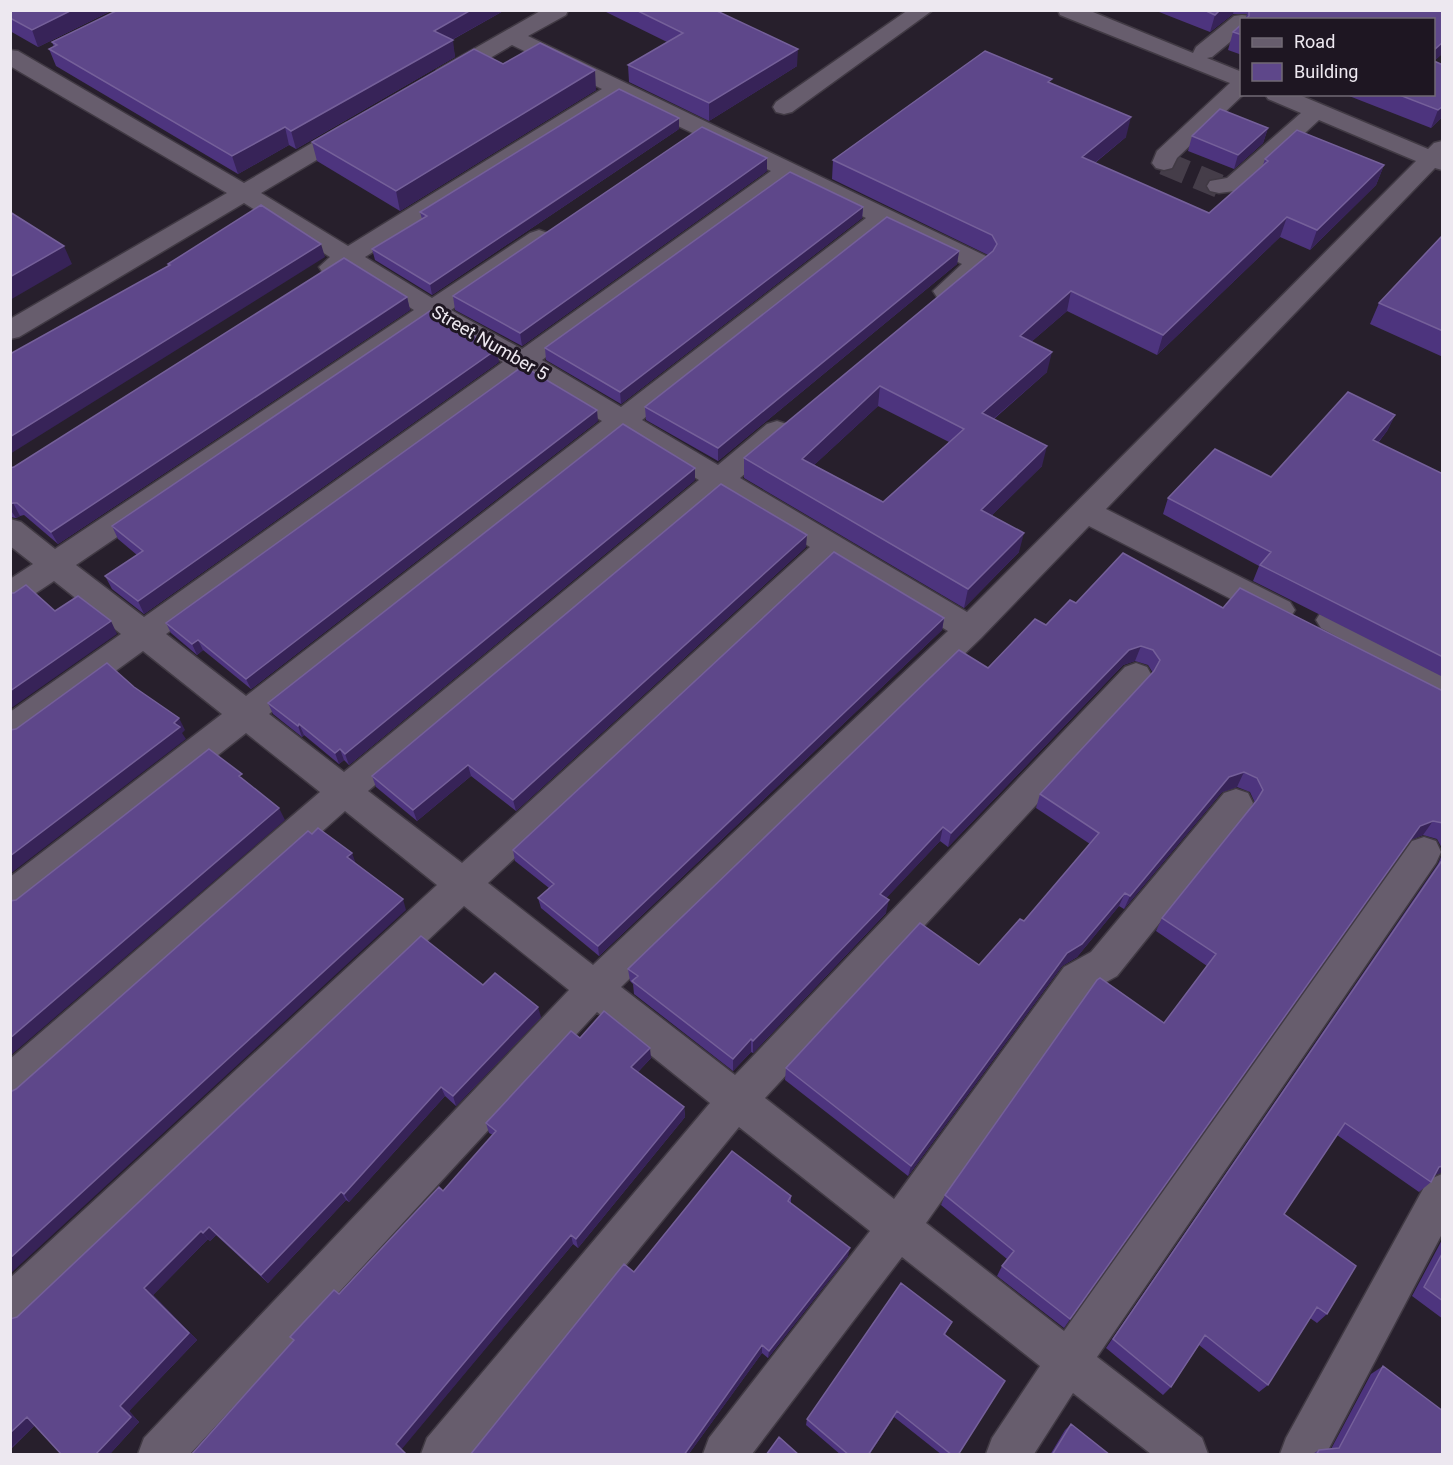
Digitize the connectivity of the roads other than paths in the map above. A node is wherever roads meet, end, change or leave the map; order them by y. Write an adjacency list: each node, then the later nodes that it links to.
1 (558, 10): 6 (street)
2 (922, 10): 16 (street)
3 (1068, 10): 10 (street)
4 (1103, 10): 7 (street)
5 (1240, 22): 7 (street)
6 (512, 37): 11 (street); 13 (street)
7 (1204, 52): 9 (street)
8 (27, 59): 24 (street, Street Number 5)
9 (1240, 65)
10 (1240, 81)
11 (429, 84)
12 (1240, 84): 21 (street)
13 (618, 88): 18 (street); 27 (street)
14 (1284, 96): 15 (street)
15 (1314, 103): 20 (street); 23 (street)
16 (784, 107)
17 (378, 114): 24 (street)
18 (702, 128): 19 (street); 22 (street)
19 (673, 147)
20 (1440, 154): 36 (street)
21 (1164, 164)
22 (787, 171): 25 (street); 32 (street)
23 (1219, 186)
24 (243, 192): 27 (street, Street Number 5); 31 (street)
25 (884, 217): 29 (street); 34 (street)
26 (557, 225): 30 (street)
27 (348, 256): 28 (street); 30 (street, Street Number 5)
28 (308, 281)
29 (926, 308)
30 (432, 310): 32 (street, Street Number 5); 39 (street)
31 (10, 331)
32 (523, 361): 34 (street, Street Number 5); 42 (street)
33 (800, 412): 35 (street)
34 (622, 420): 35 (street, Street Number 5); 46 (street)
35 (720, 479): 38 (street, Street Number 5); 48 (street)
36 (1092, 504): 41 (street); 44 (street); 45 (street)
37 (10, 530): 39 (street)
38 (831, 545): 41 (street, Street Number 5); 51 (street)
39 (55, 565): 40 (street); 42 (street)
40 (10, 594)
41 (970, 629): 53 (street)
42 (143, 635): 46 (street); 47 (street)
43 (1136, 676): 55 (street)
44 (1443, 678)
45 (1443, 694)
46 (244, 714): 48 (street); 52 (street)
47 (10, 730)
48 (343, 792): 51 (street); 54 (street)
49 (1236, 803): 57 (street)
50 (1424, 852): 59 (street)
51 (462, 885): 53 (street); 58 (street)
52 (10, 898)
53 (596, 987): 55 (street); 60 (street)
54 (10, 1084)
55 (736, 1101): 57 (street); 61 (street)
56 (1443, 1194): 65 (street)
57 (898, 1228): 59 (street); 62 (street)
58 (10, 1307)
59 (1068, 1362): 63 (street); 64 (street)
60 (160, 1455)
61 (442, 1455)
62 (725, 1455)
63 (1008, 1455)
64 (1185, 1455)
65 (1302, 1455)

